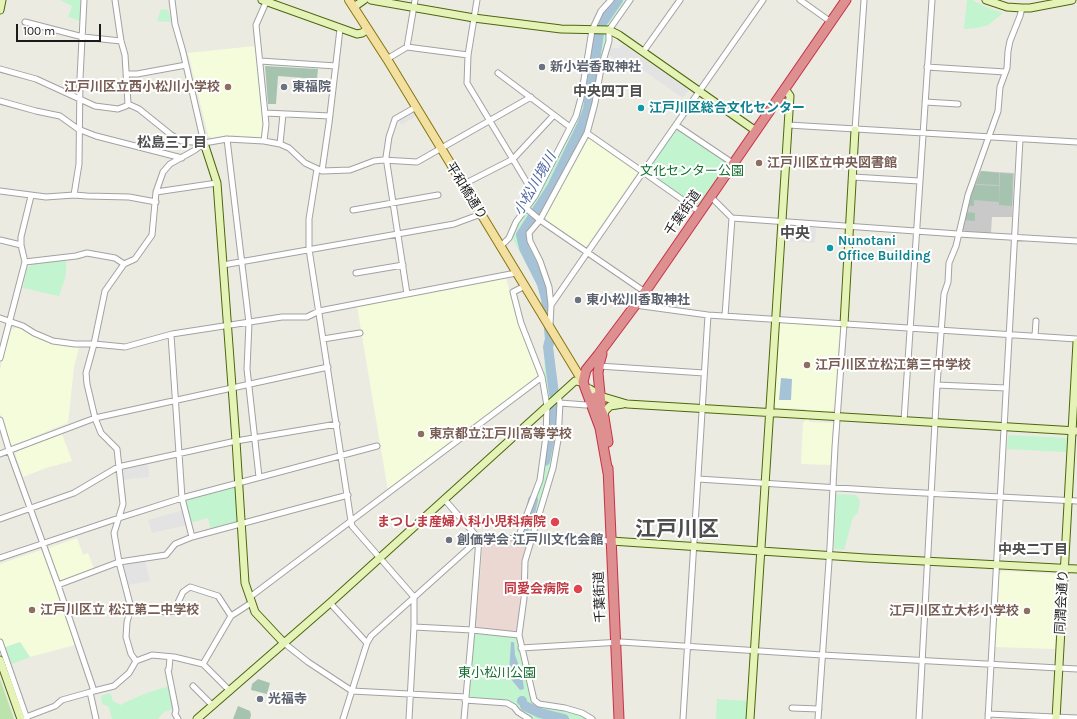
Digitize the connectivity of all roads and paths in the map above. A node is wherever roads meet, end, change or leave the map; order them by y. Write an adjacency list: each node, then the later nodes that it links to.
1 (2, 0): 23 (street)
2 (84, 0): 30 (street)
3 (115, 0): 31 (street)
4 (172, 0): 37 (street)
5 (265, 0): 27 (street); 36 (street)
6 (349, 0): 21 (main road, 平和橋通り)
7 (364, 0): 21 (street)
8 (370, 0): 20 (street)
9 (477, 0): 24 (street)
10 (611, 0): 29 (street)
11 (630, 0): 29 (street)
12 (680, 0): 33 (street)
13 (763, 0): 45 (street)
14 (800, 0): 26 (street)
15 (846, 0): 26 (highway, 千葉街道)
16 (864, 0): 62 (street)
17 (932, 0): 39 (street)
18 (986, 0): 22 (street)
19 (1072, 0): 22 (street)
20 (414, 3): 24 (street); 32 (street)
21 (354, 7): 28 (main road, 平和橋通り)
22 (1022, 8): 41 (street)
23 (0, 10)
24 (474, 18): 29 (street); 34 (street)
25 (24, 22): 30 (street)
26 (831, 22): 44 (highway, 千葉街道)
27 (340, 29): 28 (street); 38 (street)
28 (368, 29): 35 (main road, 平和橋通り)
29 (601, 30): 33 (street); 60 (street); 64 (street)
30 (83, 37): 31 (street); 47 (street)
31 (121, 41): 43 (street)
32 (407, 47): 34 (street); 35 (street)
33 (643, 52): 45 (street)
34 (468, 55): 57 (street)
35 (387, 59): 52 (main road, 平和橋通り)
36 (260, 61): 38 (street); 53 (street)
37 (186, 65): 43 (street); 71 (street)
38 (336, 66): 56 (street)
39 (928, 67): 41 (street); 49 (street)
40 (0, 69): 47 (street)
41 (1006, 72): 66 (street)
42 (498, 73): 46 (street)
43 (126, 74): 50 (street)
44 (785, 90): 59 (street); 63 (highway, 千葉街道)
45 (699, 92): 58 (street); 63 (street)
46 (531, 97): 55 (street); 57 (street)
47 (79, 99): 50 (street); 61 (street)
48 (0, 101): 61 (street)
49 (925, 102): 51 (street); 65 (street)
50 (128, 104): 71 (street)
51 (958, 104)
52 (416, 107): 73 (main road, 平和橋通り); 76 (street)
53 (265, 113): 54 (street); 69 (street)
54 (282, 114): 56 (street); 72 (street)
55 (554, 115): 60 (street); 75 (street)
56 (330, 116): 78 (street)
57 (490, 121): 73 (street); 75 (street)
58 (676, 125): 77 (street); 79 (street)
59 (788, 125): 62 (street); 99 (street)
60 (570, 127): 89 (street)
61 (78, 129): 74 (street); 86 (street)
62 (856, 130): 65 (street); 80 (street)
63 (756, 132): 77 (highway, 千葉街道)
64 (587, 133): 79 (street); 98 (street)
65 (922, 133): 66 (street); 81 (street)
66 (988, 137): 67 (street); 103 (street)
67 (1020, 139): 70 (street); 104 (street)
68 (227, 140): 69 (street); 71 (street); 111 (street)
69 (264, 141): 72 (street)
70 (1077, 142)
71 (204, 143): 74 (street); 83 (street)
72 (280, 144): 78 (street)
73 (441, 149): 76 (street); 96 (main road, 平和橋通り)
74 (182, 158): 85 (street)
75 (514, 159): 82 (street); 89 (street)
76 (386, 161): 78 (street); 92 (street)
77 (734, 164): 90 (highway, 千葉街道)
78 (320, 170): 109 (street)
79 (643, 172): 95 (street); 110 (street)
80 (853, 177): 81 (street); 100 (street)
81 (919, 181): 101 (street)
82 (468, 182)
83 (217, 183): 85 (street); 114 (street)
84 (0, 191): 88 (street)
85 (156, 192): 91 (street)
86 (74, 195): 88 (street); 91 (street)
87 (438, 195): 92 (street)
88 (31, 196): 107 (street)
89 (535, 196): 94 (street)
90 (711, 197): 95 (highway, 千葉街道); 97 (street)
91 (156, 202): 113 (street)
92 (393, 203): 93 (street); 102 (street)
93 (352, 210)
94 (528, 210): 98 (street); 108 (street)
95 (700, 212): 119 (highway, 千葉街道)
96 (481, 214): 102 (street); 108 (main road, 平和橋通り)
97 (732, 218): 99 (street); 125 (street)
98 (539, 219): 110 (street); 121 (street)
99 (782, 222): 100 (street); 127 (street)
100 (850, 226): 101 (street); 131 (street)
101 (916, 231): 103 (street); 134 (street)
102 (398, 234): 109 (street); 115 (street)
103 (958, 234): 104 (street); 135 (street)
104 (1014, 237): 106 (street); 138 (street)
105 (0, 240): 107 (street)
106 (1077, 241)
107 (21, 245): 112 (street)
108 (500, 246): 117 (main road, 平和橋通り)
109 (309, 249): 111 (street); 123 (street)
110 (587, 252): 119 (street); 121 (street)
111 (242, 261): 114 (street); 130 (street)
112 (25, 262): 113 (street); 129 (street)
113 (124, 264): 144 (street)
114 (222, 265): 132 (street)
115 (403, 265): 116 (street); 120 (street)
116 (356, 273)
117 (516, 273): 118 (main road, 平和橋通り); 120 (street)
118 (525, 286): 133 (main road, 平和橋通り); 150 (street)
119 (644, 292): 122 (highway, 千葉街道)
120 (407, 294): 123 (street)
121 (551, 305): 133 (street)
122 (635, 305): 124 (street); 142 (highway, 千葉街道)
123 (319, 311): 130 (street); 140 (street)
124 (708, 315): 125 (street); 149 (street)
125 (725, 316): 127 (street)
126 (0, 318): 129 (street)
127 (775, 319): 131 (street); 164 (street)
128 (1036, 321): 139 (street)
129 (10, 322): 144 (street); 145 (street)
130 (250, 323): 132 (street); 152 (street)
131 (844, 324): 134 (street); 165 (street)
132 (228, 326): 137 (street); 154 (street)
133 (550, 327): 151 (main road, 平和橋通り)
134 (910, 328): 135 (street); 169 (street)
135 (941, 330): 138 (street); 153 (street)
136 (360, 333): 140 (street)
137 (170, 334): 144 (street); 159 (street)
138 (1008, 334): 139 (street); 155 (street)
139 (1035, 336): 141 (street)
140 (323, 339): 148 (street)
141 (1077, 339)
142 (610, 340): 147 (highway); 151 (highway, 千葉街道)
143 (1077, 342): 173 (street, 同潤会通り)
144 (94, 344): 166 (street)
145 (1, 350): 146 (street)
146 (0, 358)
147 (599, 366): 149 (street); 157 (highway)
148 (328, 367): 152 (street); 171 (street)
149 (704, 373): 163 (street)
150 (542, 377): 162 (street); 198 (street)
151 (583, 382): 156 (highway, 千葉街道); 158 (street); 160 (highway, 千葉街道)
152 (249, 384): 154 (street); 174 (street)
153 (937, 385): 155 (street); 170 (street)
154 (232, 388): 159 (street); 175 (street)
155 (1006, 388): 172 (street)
156 (590, 389): 157 (street); 167 (highway, 千葉街道)
157 (600, 396): 161 (street); 167 (highway)
158 (559, 400): 160 (street); 162 (street); 201 (street)
159 (175, 401): 166 (street); 178 (street)
160 (591, 402): 182 (highway, 千葉街道)
161 (627, 404): 163 (street); 167 (street)
162 (548, 406): 192 (street); 202 (street)
163 (702, 408): 164 (street); 184 (street)
164 (770, 412): 165 (street); 186 (street)
165 (837, 417): 169 (street); 187 (street)
166 (95, 418): 177 (street); 181 (street)
167 (604, 418): 182 (highway, 千葉街道)
168 (0, 420): 177 (street)
169 (904, 421): 170 (street)
170 (935, 422): 172 (street); 188 (street)
171 (337, 424): 174 (street); 180 (street)
172 (1004, 427): 173 (street); 190 (street)
173 (1075, 431): 193 (street, 同潤会通り)
174 (255, 438): 175 (street); 183 (street)
175 (236, 441): 178 (street); 185 (street)
176 (377, 446): 180 (street)
177 (9, 450): 179 (street); 195 (street)
178 (179, 453): 181 (street); 191 (street)
179 (0, 454)
180 (341, 455): 183 (street); 189 (street)
181 (118, 467): 195 (street); 196 (street)
182 (608, 473): 204 (highway, 千葉街道)
183 (259, 477): 185 (street)
184 (698, 479): 186 (street); 206 (street)
185 (238, 483): 191 (street); 199 (street)
186 (765, 484): 187 (street); 207 (street)
187 (833, 487): 188 (street); 208 (street)
188 (932, 494): 190 (street); 211 (street)
189 (348, 495): 198 (street); 199 (street)
190 (1000, 496): 193 (street); 213 (street)
191 (182, 498): 196 (street); 200 (street)
192 (444, 500): 203 (street); 209 (street)
193 (1068, 501): 194 (street); 214 (street, 同潤会通り)
194 (1077, 501)
195 (31, 508): 197 (street); 205 (street)
196 (119, 518): 205 (street); 212 (street)
197 (0, 519)
198 (351, 521): 209 (street); 218 (street)
199 (241, 524): 200 (street); 218 (street)
200 (192, 537): 212 (street)
201 (533, 537): 202 (street); 204 (street); 224 (street)
202 (518, 538): 203 (street)
203 (479, 539): 217 (street); 223 (street)
204 (611, 541): 206 (street); 226 (highway, 千葉街道)
205 (43, 543): 210 (street); 216 (street)
206 (693, 547): 207 (street); 229 (street)
207 (760, 551): 208 (street); 231 (street)
208 (829, 555): 211 (street); 232 (street)
209 (380, 557): 217 (street); 219 (street)
210 (0, 558)
211 (928, 561): 213 (street); 235 (street)
212 (120, 562): 216 (street); 220 (street)
213 (995, 565): 214 (street); 238 (street)
214 (1064, 568): 215 (street); 239 (street, 同潤会通り)
215 (1077, 569)
216 (58, 585): 242 (street)
217 (414, 597): 222 (street); 228 (street)
218 (251, 600): 221 (street); 227 (street)
219 (330, 603): 227 (street); 228 (street)
220 (131, 608): 221 (street); 236 (street)
221 (231, 616): 237 (street)
222 (414, 627): 223 (street); 245 (street)
223 (472, 630): 224 (street); 246 (street)
224 (519, 635): 230 (street)
225 (0, 642): 252 (street)
226 (615, 642): 229 (street); 230 (street); 264 (highway, 千葉街道)
227 (284, 643): 243 (street); 244 (street)
228 (367, 643): 244 (street)
229 (687, 646): 231 (street); 265 (street)
230 (521, 648): 263 (street)
231 (754, 651): 232 (street); 266 (street)
232 (822, 655): 235 (street); 249 (street)
233 (170, 657): 236 (street); 237 (street); 256 (street)
234 (0, 660): 252 (street)
235 (922, 660): 238 (street); 268 (street)
236 (136, 661): 242 (street)
237 (203, 664): 243 (street)
238 (991, 664): 239 (street); 251 (street)
239 (1059, 668): 240 (street); 253 (street, 同潤会通り)
240 (1077, 669)
241 (193, 686): 247 (street)
242 (92, 691): 252 (street); 255 (street)
243 (230, 691): 247 (street)
244 (352, 691): 245 (street); 258 (street)
245 (410, 695): 246 (street); 259 (street)
246 (466, 699): 250 (street); 260 (street)
247 (213, 706): 257 (street)
248 (792, 708): 249 (street)
249 (819, 709): 267 (street)
250 (518, 712): 261 (street); 262 (street)
251 (988, 716): 253 (street)
252 (25, 718)
253 (1056, 718): 254 (street)
254 (1077, 718)
255 (96, 719)
256 (178, 719)
257 (197, 719)
258 (343, 719)
259 (409, 719)
260 (464, 719)
261 (517, 719)
262 (529, 719)
263 (592, 719)
264 (619, 719)
265 (682, 719)
266 (750, 719)
267 (818, 719)
268 (919, 719)

